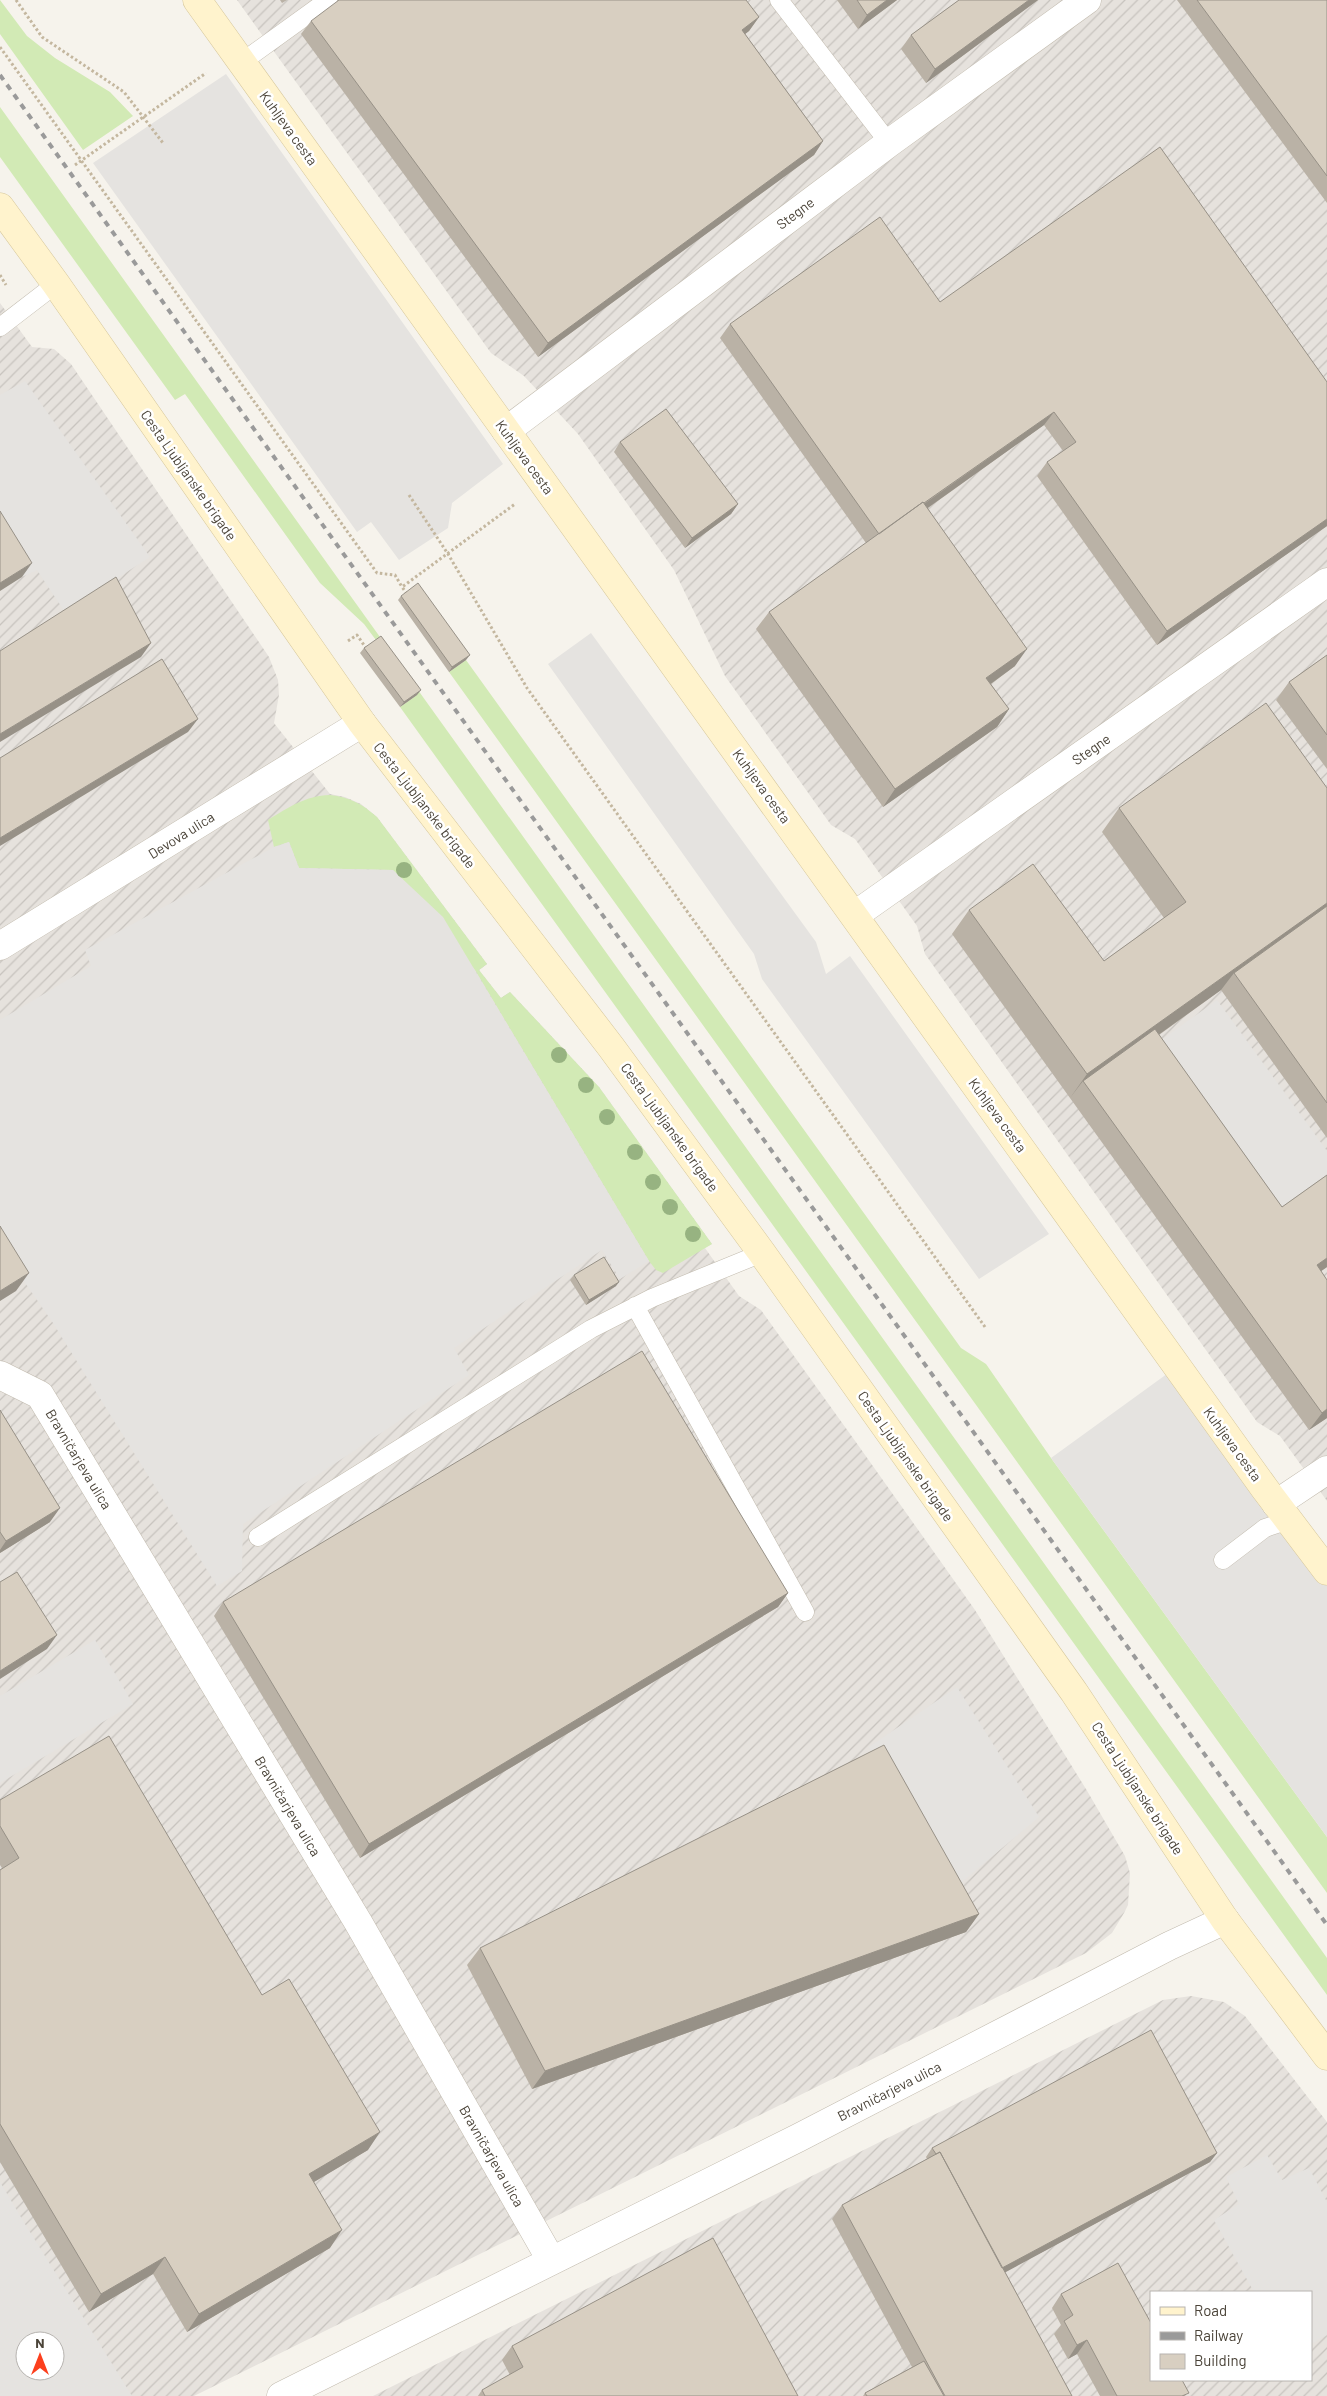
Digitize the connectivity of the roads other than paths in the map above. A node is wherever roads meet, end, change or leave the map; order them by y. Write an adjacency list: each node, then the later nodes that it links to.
1 (197, 0): 5 (street, Kuhljeva cesta)
2 (328, 0): 5 (lane)
3 (779, 0): 6 (lane)
4 (1087, 0): 6 (street, Stegne)
5 (238, 58): 10 (street, Kuhljeva cesta)
6 (888, 143): 10 (street, Stegne)
7 (0, 207): 8 (street, Cesta Ljubljanske brigade)
8 (56, 284): 9 (lane); 12 (street, Cesta Ljubljanske brigade)
9 (0, 327)
10 (506, 431): 13 (street, Kuhljeva cesta)
11 (1327, 582): 13 (street, Stegne)
12 (362, 723): 14 (street, Devova ulica); 15 (street, Cesta Ljubljanske brigade)
13 (856, 915): 19 (street, Kuhljeva cesta)
14 (0, 946)
15 (762, 1254): 16 (lane); 24 (street, Cesta Ljubljanske brigade)
16 (635, 1306): 20 (lane); 23 (lane)
17 (0, 1375): 26 (street, Bravničarjeva ulica)
18 (1327, 1470): 19 (street)
19 (1283, 1512): 21 (lane); 22 (street, Kuhljeva cesta)
20 (258, 1537)
21 (1223, 1560)
22 (1327, 1571)
23 (805, 1612)
24 (1225, 1920): 25 (street, Cesta Ljubljanske brigade); 26 (street, Bravničarjeva ulica)
25 (1327, 2056)
26 (551, 2260): 27 (street, Bravničarjeva ulica)
27 (282, 2396)

